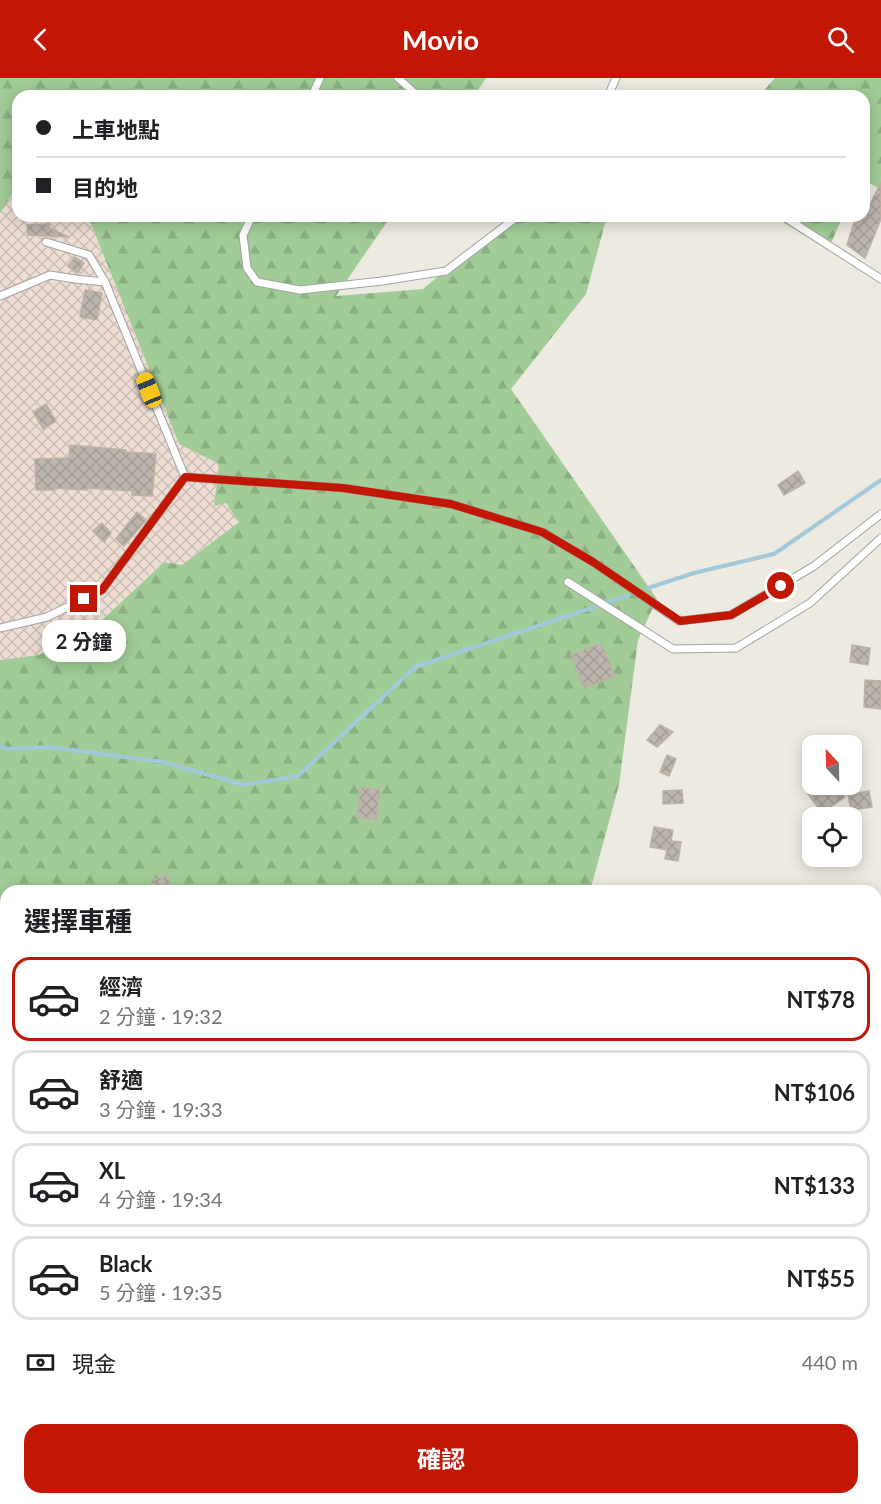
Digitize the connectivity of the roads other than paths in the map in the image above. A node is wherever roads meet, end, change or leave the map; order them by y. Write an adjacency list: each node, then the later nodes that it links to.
1 (398, 78): 2 (lane)
2 (411, 90)
3 (249, 222): 4 (lane)
4 (510, 222)
5 (792, 222): 7 (lane)
6 (46, 242): 8 (lane)
7 (881, 279)
8 (105, 282): 9 (lane); 10 (lane)
9 (0, 296)
10 (185, 477): 11 (lane); 14 (lane)
11 (881, 514)
12 (881, 538): 13 (lane)
13 (568, 582)
14 (0, 628)

